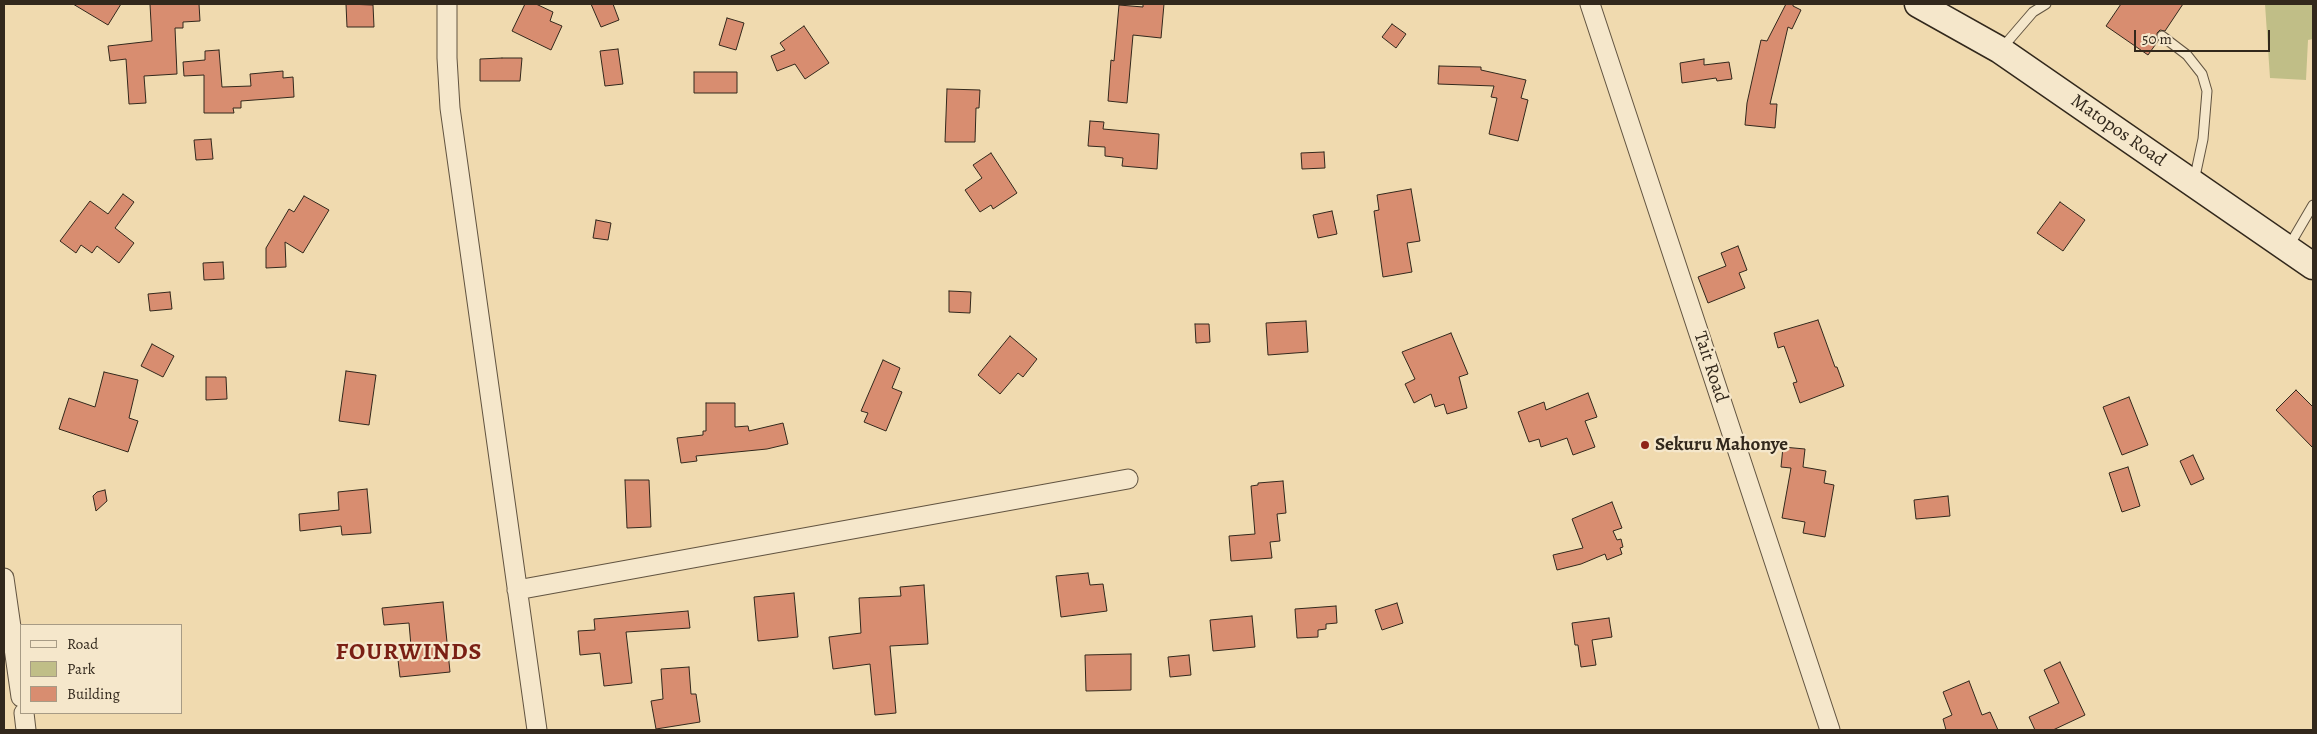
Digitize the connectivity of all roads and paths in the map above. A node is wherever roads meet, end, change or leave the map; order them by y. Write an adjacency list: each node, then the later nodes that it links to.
1 (447, 4): 13 (street)
2 (1590, 4): 19 (street, Tait Road)
3 (1918, 4): 6 (main road, Matopos Road)
4 (2046, 4): 6 (lane)
5 (2162, 36): 7 (lane)
6 (2000, 50): 7 (main road, Matopos Road)
7 (2194, 184): 9 (main road, Matopos Road)
8 (2313, 205): 9 (lane)
9 (2288, 249): 10 (main road, Matopos Road)
10 (2313, 266)
11 (1128, 479): 13 (street)
12 (4, 578): 14 (street)
13 (516, 590): 18 (street)
14 (10, 668): 15 (street)
15 (20, 694)
16 (24, 714): 17 (street)
17 (26, 730)
18 (537, 730)
19 (1830, 730)

